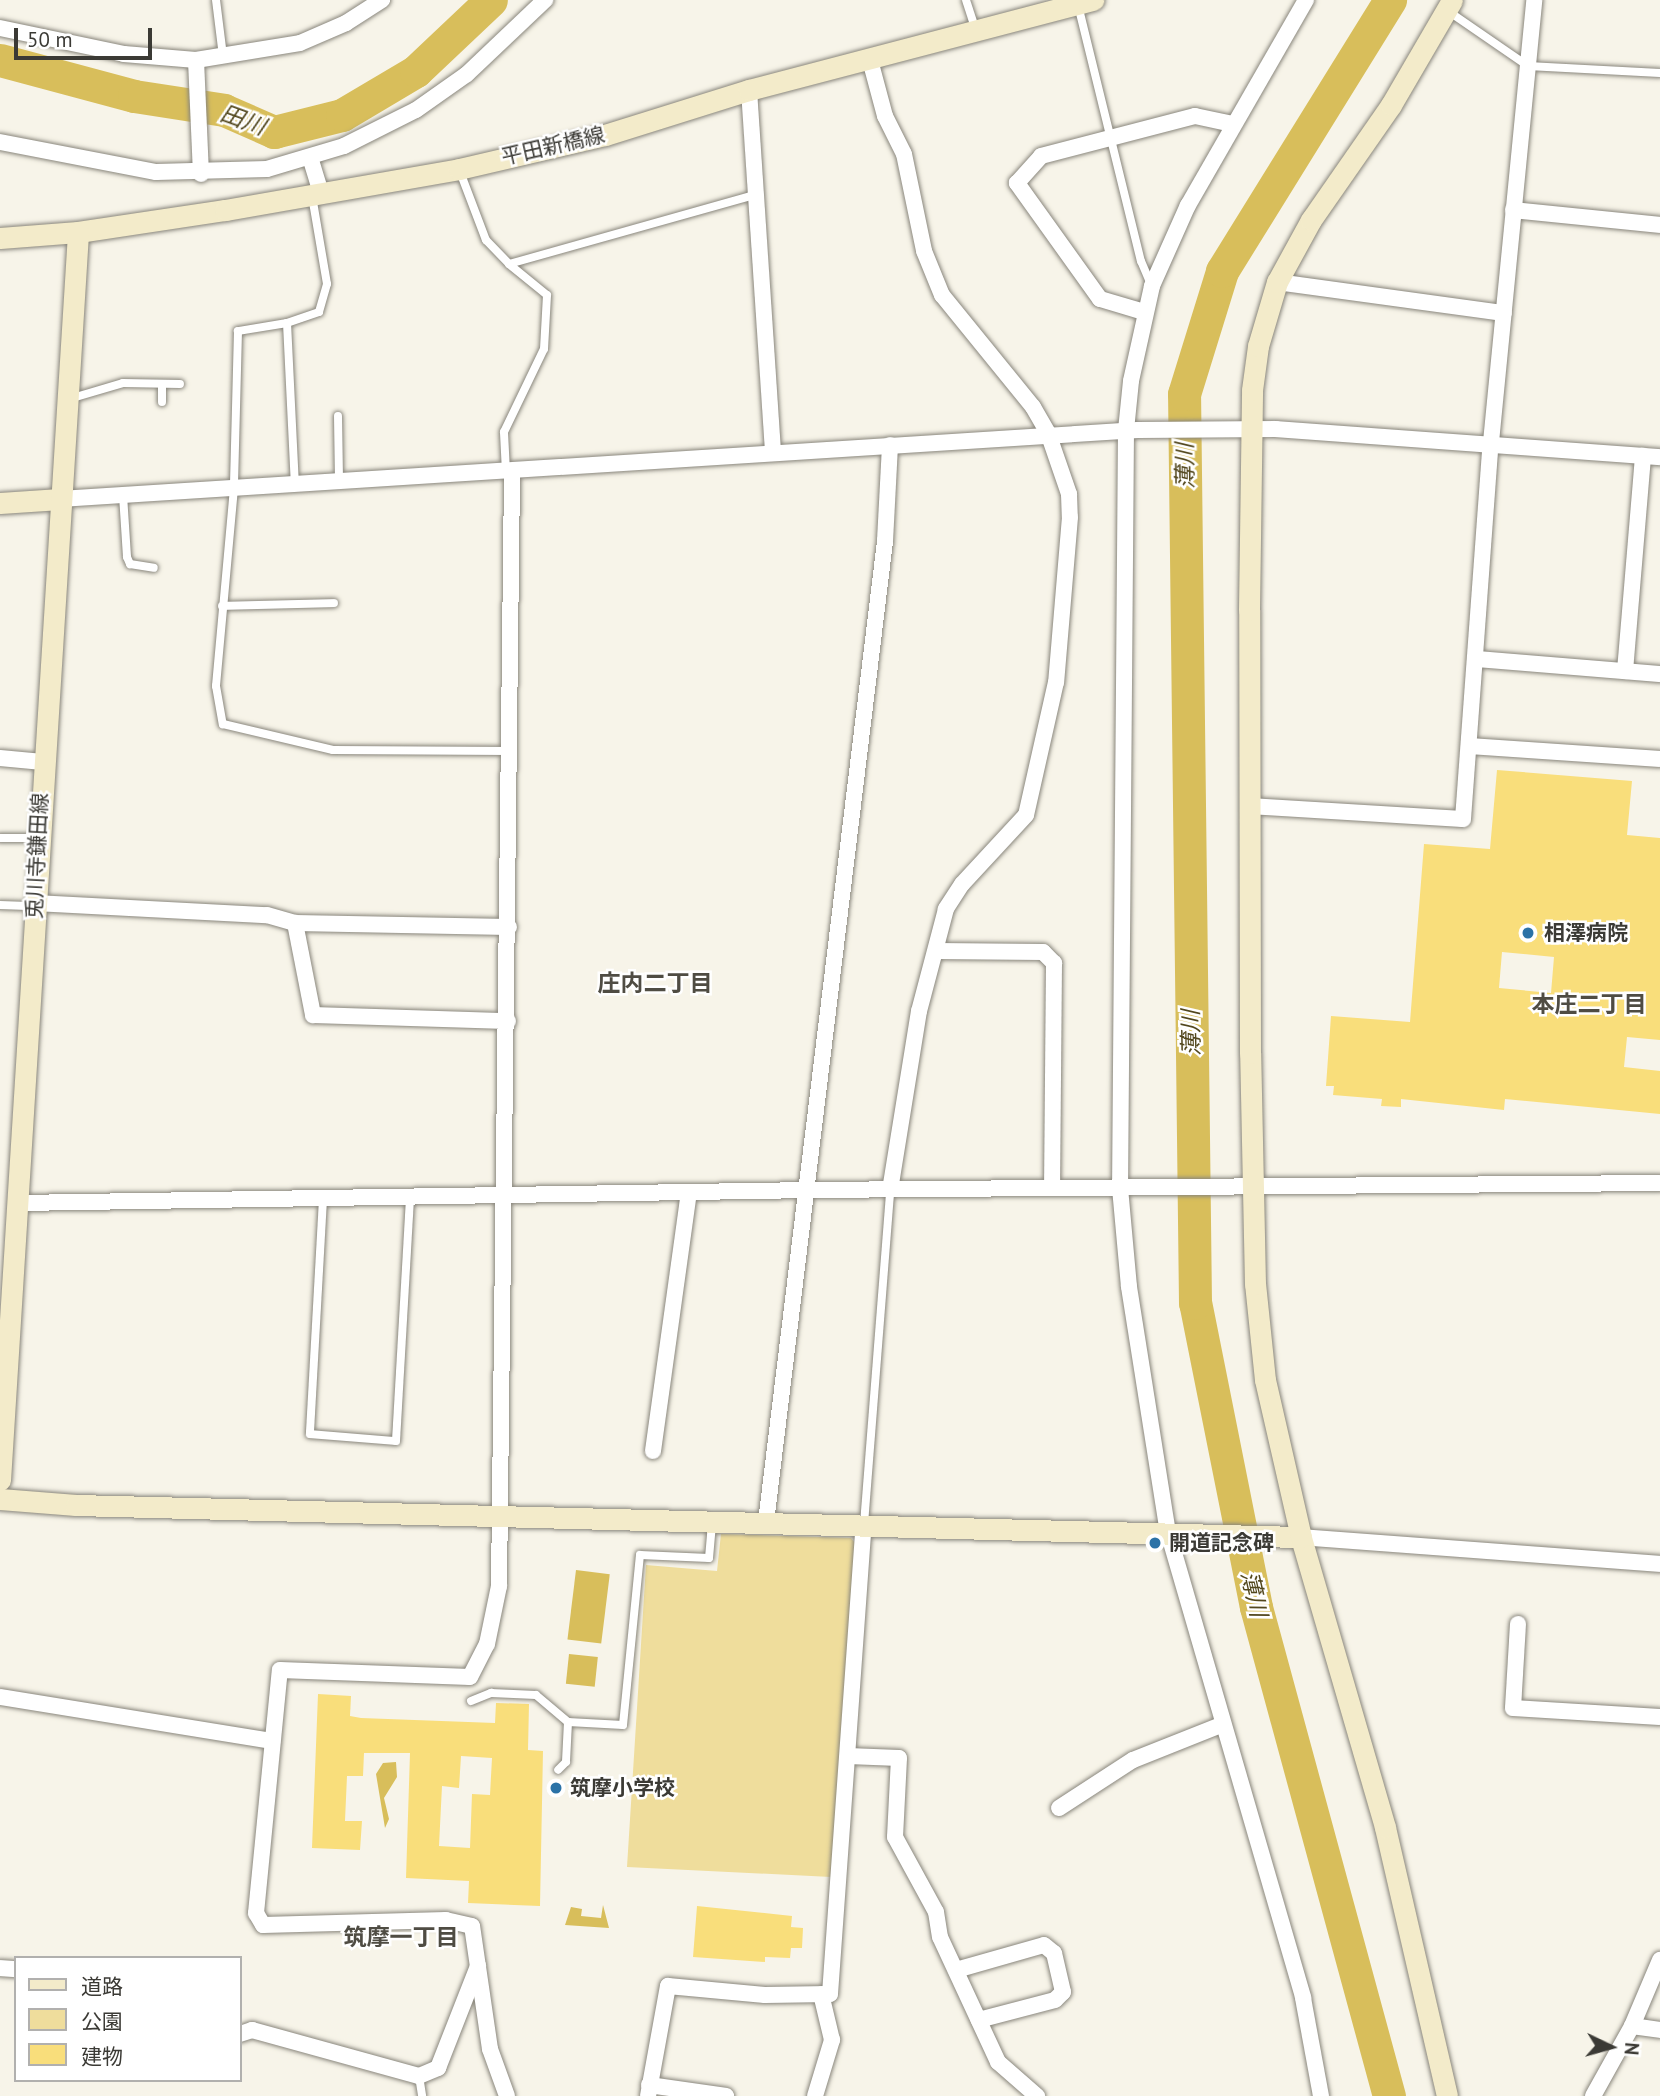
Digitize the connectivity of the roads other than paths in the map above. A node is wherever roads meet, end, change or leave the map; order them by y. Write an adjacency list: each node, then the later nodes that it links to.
1 (216, 0): 11 (lane)
2 (382, 0): 11 (street)
3 (545, 0): 20 (street)
4 (966, 0): 10 (lane)
5 (1306, 0): 17 (street)
6 (1534, 0): 14 (street)
7 (1086, 2): 10 (street, 平田新橋線); 18 (lane)
8 (1450, 5): 14 (lane); 30 (street)
9 (0, 28): 13 (street)
10 (976, 30): 12 (street, 平田新橋線)
11 (223, 58): 13 (street)
12 (870, 60): 16 (street, 平田新橋線); 42 (street)
13 (196, 64): 22 (street)
14 (1528, 66): 15 (lane); 25 (street)
15 (1660, 73)
16 (749, 90): 21 (street, 平田新橋線); 24 (street)
17 (1233, 124): 18 (street); 31 (street)
18 (1113, 138): 31 (lane); 32 (street)
19 (0, 142): 22 (street)
20 (310, 157): 22 (street); 23 (street)
21 (459, 169): 23 (street, 平田新橋線); 29 (lane)
22 (201, 171)
23 (316, 192): 27 (street, 平田新橋線); 34 (lane)
24 (758, 194): 29 (lane); 45 (street)
25 (1513, 210): 26 (street); 33 (street)
26 (1660, 225)
27 (78, 232): 28 (street, 平田新橋線); 37 (street, 兎川寺鎌田線)
28 (0, 238)
29 (509, 264): 48 (lane)
30 (1277, 282): 33 (street); 40 (street)
31 (1152, 286): 32 (street)
32 (1144, 312): 41 (street)
33 (1504, 313): 43 (street)
34 (287, 323): 50 (lane); 51 (lane)
35 (162, 384): 36 (lane); 37 (lane); 38 (lane)
36 (180, 384)
37 (67, 400): 53 (street, 兎川寺鎌田線)
38 (162, 402)
39 (338, 416): 49 (lane)
40 (1241, 428): 41 (street); 43 (street); 66 (street)
41 (1132, 430): 42 (street); 78 (street)
42 (1048, 433): 44 (street); 73 (street)
43 (1491, 443): 46 (street); 58 (street)
44 (890, 445): 45 (street); 79 (street)
45 (772, 453): 48 (street)
46 (1643, 456): 47 (street); 59 (street)
47 (1660, 457)
48 (509, 471): 49 (street); 62 (street)
49 (339, 482): 50 (street)
50 (295, 485): 51 (street)
51 (234, 488): 52 (street); 57 (lane)
52 (123, 495): 53 (street); 55 (lane)
53 (60, 499): 54 (street); 65 (street, 兎川寺鎌田線)
54 (0, 503)
55 (154, 568)
56 (334, 603): 57 (lane)
57 (222, 606): 62 (lane)
58 (1476, 659): 59 (street); 61 (street)
59 (1625, 671): 60 (street)
60 (1660, 674)
61 (1470, 746): 64 (street); 66 (street)
62 (510, 751): 72 (street)
63 (0, 758): 65 (street)
64 (1660, 760)
65 (43, 762): 68 (street, 兎川寺鎌田線)
66 (1249, 806): 76 (street)
67 (0, 838): 68 (lane)
68 (38, 838): 70 (street, 兎川寺鎌田線)
69 (0, 905): 70 (lane)
70 (35, 905): 71 (street); 85 (street, 兎川寺鎌田線)
71 (295, 923): 72 (street); 74 (street)
72 (509, 928): 74 (street)
73 (936, 951): 77 (street); 80 (street)
74 (508, 1021): 83 (street)
75 (1660, 1183): 76 (street)
76 (1247, 1187): 78 (street); 95 (street)
77 (1052, 1188): 78 (street); 80 (street)
78 (1126, 1188): 94 (street)
79 (809, 1190): 80 (street); 81 (street); 92 (street)
80 (890, 1190): 93 (lane)
81 (689, 1193): 83 (street); 87 (street)
82 (410, 1198): 83 (street); 84 (street); 84 (lane)
83 (504, 1198): 90 (street)
84 (323, 1199): 85 (street)
85 (19, 1203): 86 (street, 兎川寺鎌田線)
86 (7, 1285): 88 (street, 兎川寺鎌田線)
87 (653, 1451)
88 (0, 1480)
89 (0, 1499): 90 (street)
90 (501, 1517): 91 (street); 103 (street)
91 (712, 1521): 92 (street); 101 (lane)
92 (766, 1522): 93 (street)
93 (864, 1524): 94 (street); 104 (street)
94 (1173, 1532): 95 (street); 102 (street)
95 (1294, 1537): 96 (street); 124 (street)
96 (1660, 1564)
97 (1518, 1624): 100 (street)
98 (0, 1697): 103 (street)
99 (471, 1701): 101 (lane)
100 (1660, 1717)
101 (568, 1722): 105 (lane)
102 (1221, 1725): 106 (street); 123 (street)
103 (272, 1741): 108 (street)
104 (848, 1756): 109 (street); 111 (street)
105 (558, 1770)
106 (1059, 1808)
107 (1660, 1960): 110 (street)
108 (479, 1963): 116 (street); 119 (street)
109 (956, 1970): 112 (street); 112 (street)
110 (1657, 1976): 113 (street)
111 (821, 1994): 117 (street); 121 (street)
112 (979, 2020): 122 (street)
113 (1632, 2026): 114 (street); 125 (street)
114 (1660, 2030)
115 (242, 2033): 116 (street)
116 (419, 2076): 118 (lane)
117 (648, 2090): 120 (street)
118 (422, 2096)
119 (507, 2096)
120 (726, 2096)
121 (815, 2096)
122 (1037, 2096)
123 (1321, 2096)
124 (1447, 2096)
125 (1593, 2096)

